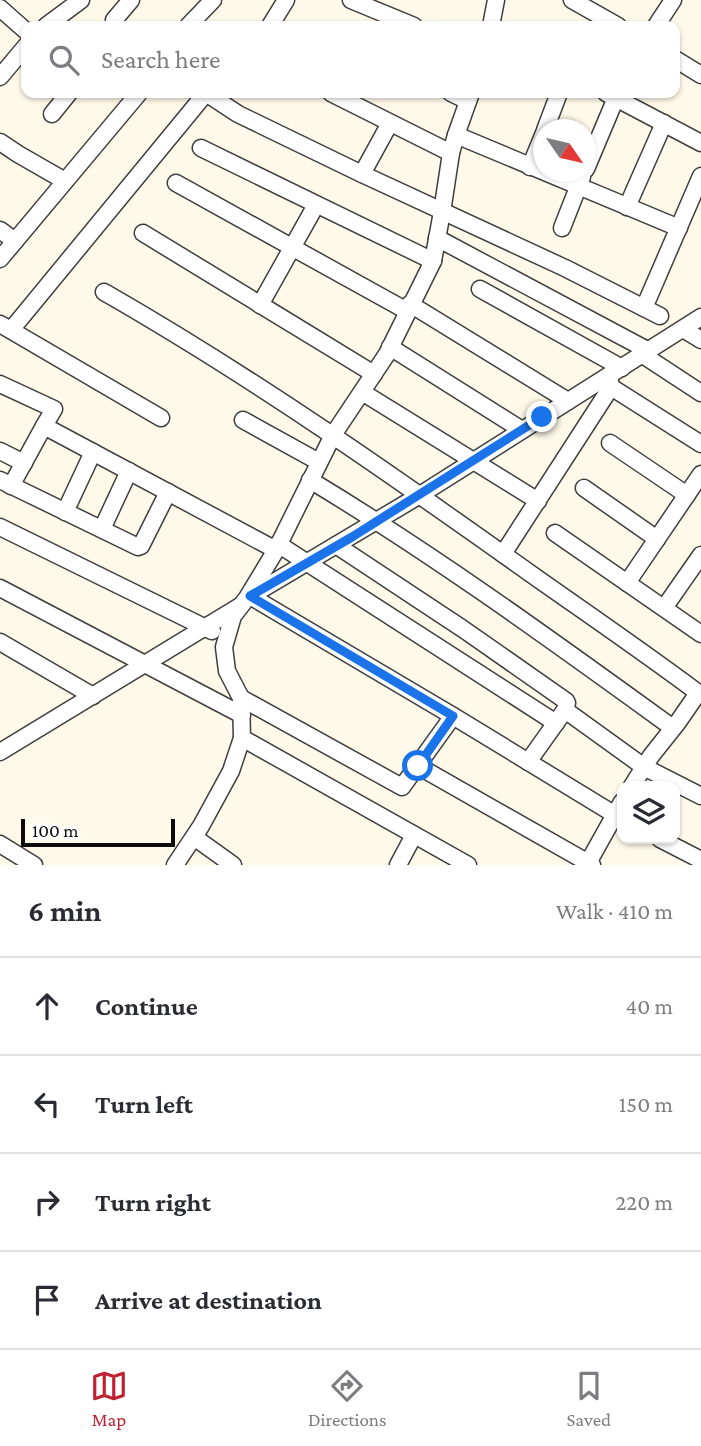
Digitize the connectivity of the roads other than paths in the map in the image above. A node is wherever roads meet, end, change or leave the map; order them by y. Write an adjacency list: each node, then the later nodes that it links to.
1 (131, 0): 11 (street)
2 (213, 0): 12 (street)
3 (286, 0): 13 (street)
4 (351, 0): 14 (street)
5 (496, 0): 15 (street)
6 (572, 0): 16 (street)
7 (673, 0): 17 (street)
8 (78, 1): 10 (street)
9 (3, 16): 18 (street)
10 (52, 21)
11 (114, 21)
12 (193, 21)
13 (273, 21)
14 (402, 21)
15 (492, 21)
16 (609, 21)
17 (659, 21)
18 (21, 29)
19 (21, 52): 23 (street)
20 (680, 61): 22 (street)
21 (21, 68): 24 (street)
22 (699, 68)
23 (0, 77)
24 (0, 87)
25 (65, 98): 34 (street)
26 (135, 98): 49 (street)
27 (207, 98): 72 (street)
28 (216, 98): 47 (street)
29 (341, 98): 36 (street)
30 (469, 98): 38 (street)
31 (557, 98): 35 (street)
32 (612, 98): 39 (street)
33 (620, 98): 37 (street)
34 (52, 114)
35 (549, 119)
36 (390, 123): 43 (street); 47 (street)
37 (664, 123): 41 (street); 54 (street)
38 (456, 135): 43 (street); 45 (street)
39 (596, 140)
40 (0, 142): 49 (street)
41 (701, 143)
42 (201, 148): 53 (street)
43 (452, 153): 55 (street)
44 (533, 159): 45 (street)
45 (530, 167): 46 (street)
46 (533, 168)
47 (362, 174): 55 (street)
48 (701, 176): 57 (street)
49 (65, 181): 61 (street)
50 (581, 182): 56 (street)
51 (592, 182): 54 (street)
52 (176, 183): 62 (street)
53 (316, 205): 62 (street); 64 (street)
54 (627, 207): 57 (street)
55 (442, 212): 60 (street); 69 (street)
56 (562, 228)
57 (679, 228): 69 (street)
58 (0, 230): 61 (street)
59 (143, 233): 67 (street)
60 (437, 238): 64 (street); 76 (street)
61 (15, 240): 63 (street)
62 (292, 247): 67 (street); 68 (street)
63 (0, 259)
64 (433, 261): 68 (street)
65 (480, 289): 78 (street)
66 (104, 292): 87 (street)
67 (260, 305): 77 (street)
68 (409, 307): 75 (street); 82 (street)
69 (645, 308): 70 (street)
70 (660, 316)
71 (701, 317): 73 (street)
72 (6, 327): 83 (street)
73 (683, 329): 74 (street); 76 (street)
74 (701, 340)
75 (390, 347): 77 (street); 86 (street)
76 (646, 353): 78 (street); 81 (street)
77 (374, 374): 80 (street)
78 (614, 377): 82 (street); 89 (street); 103 (street)
79 (0, 384): 85 (street)
80 (362, 392): 87 (street); 92 (street)
81 (701, 393)
82 (568, 401): 86 (street)
83 (161, 418)
84 (243, 421): 93 (street)
85 (44, 426): 91 (street); 94 (street)
86 (522, 430): 92 (street)
87 (333, 435): 93 (street); 101 (street)
88 (610, 443): 102 (street)
89 (701, 444)
90 (0, 451): 94 (street)
91 (93, 452): 95 (street); 104 (street)
92 (474, 460): 101 (street); 103 (street)
93 (319, 462): 97 (street)
94 (24, 463): 98 (street)
95 (128, 471): 100 (street); 107 (street)
96 (701, 474): 102 (street)
97 (310, 480): 105 (street); 111 (street)
98 (6, 483): 104 (street)
99 (584, 488): 109 (street)
100 (169, 492): 107 (street); 111 (street)
101 (420, 495): 105 (street); 112 (street)
102 (687, 495): 109 (street)
103 (538, 500): 112 (street)
104 (65, 512): 107 (street)
105 (377, 521): 110 (street); 130 (street)
106 (0, 527): 119 (street)
107 (102, 529)
108 (555, 533): 115 (street)
109 (657, 538): 115 (street)
110 (337, 545): 114 (street); 129 (street)
111 (277, 547): 114 (street); 117 (street)
112 (503, 554): 124 (street)
113 (701, 555): 118 (street)
114 (307, 563): 117 (street); 129 (street)
115 (627, 583): 118 (street)
116 (0, 588): 123 (street)
117 (246, 600): 119 (street); 121 (street); 128 (street)
118 (664, 608): 120 (street)
119 (204, 628): 121 (street); 123 (street)
120 (701, 634)
121 (227, 638): 126 (street)
122 (0, 642): 125 (street)
123 (144, 664): 125 (street); 127 (street)
124 (699, 694): 130 (street)
125 (93, 696): 132 (street)
126 (241, 698): 127 (street); 134 (street)
127 (242, 715): 131 (street)
128 (453, 716): 133 (street); 134 (street)
129 (560, 717): 133 (street); 135 (street)
130 (673, 728): 135 (street)
131 (242, 738): 140 (street); 141 (street)
132 (0, 752)
133 (528, 762): 138 (street)
134 (418, 766): 145 (street)
135 (644, 767): 136 (street); 137 (street)
136 (635, 781)
137 (701, 796)
138 (617, 810)
139 (617, 817): 145 (street)
140 (414, 835): 149 (street); 150 (street)
141 (194, 837): 147 (street); 148 (street)
142 (0, 844): 146 (street)
143 (670, 844): 144 (street)
144 (701, 860)
145 (590, 864)
146 (34, 865)
147 (175, 865)
148 (233, 865)
149 (398, 865)
150 (468, 865)

